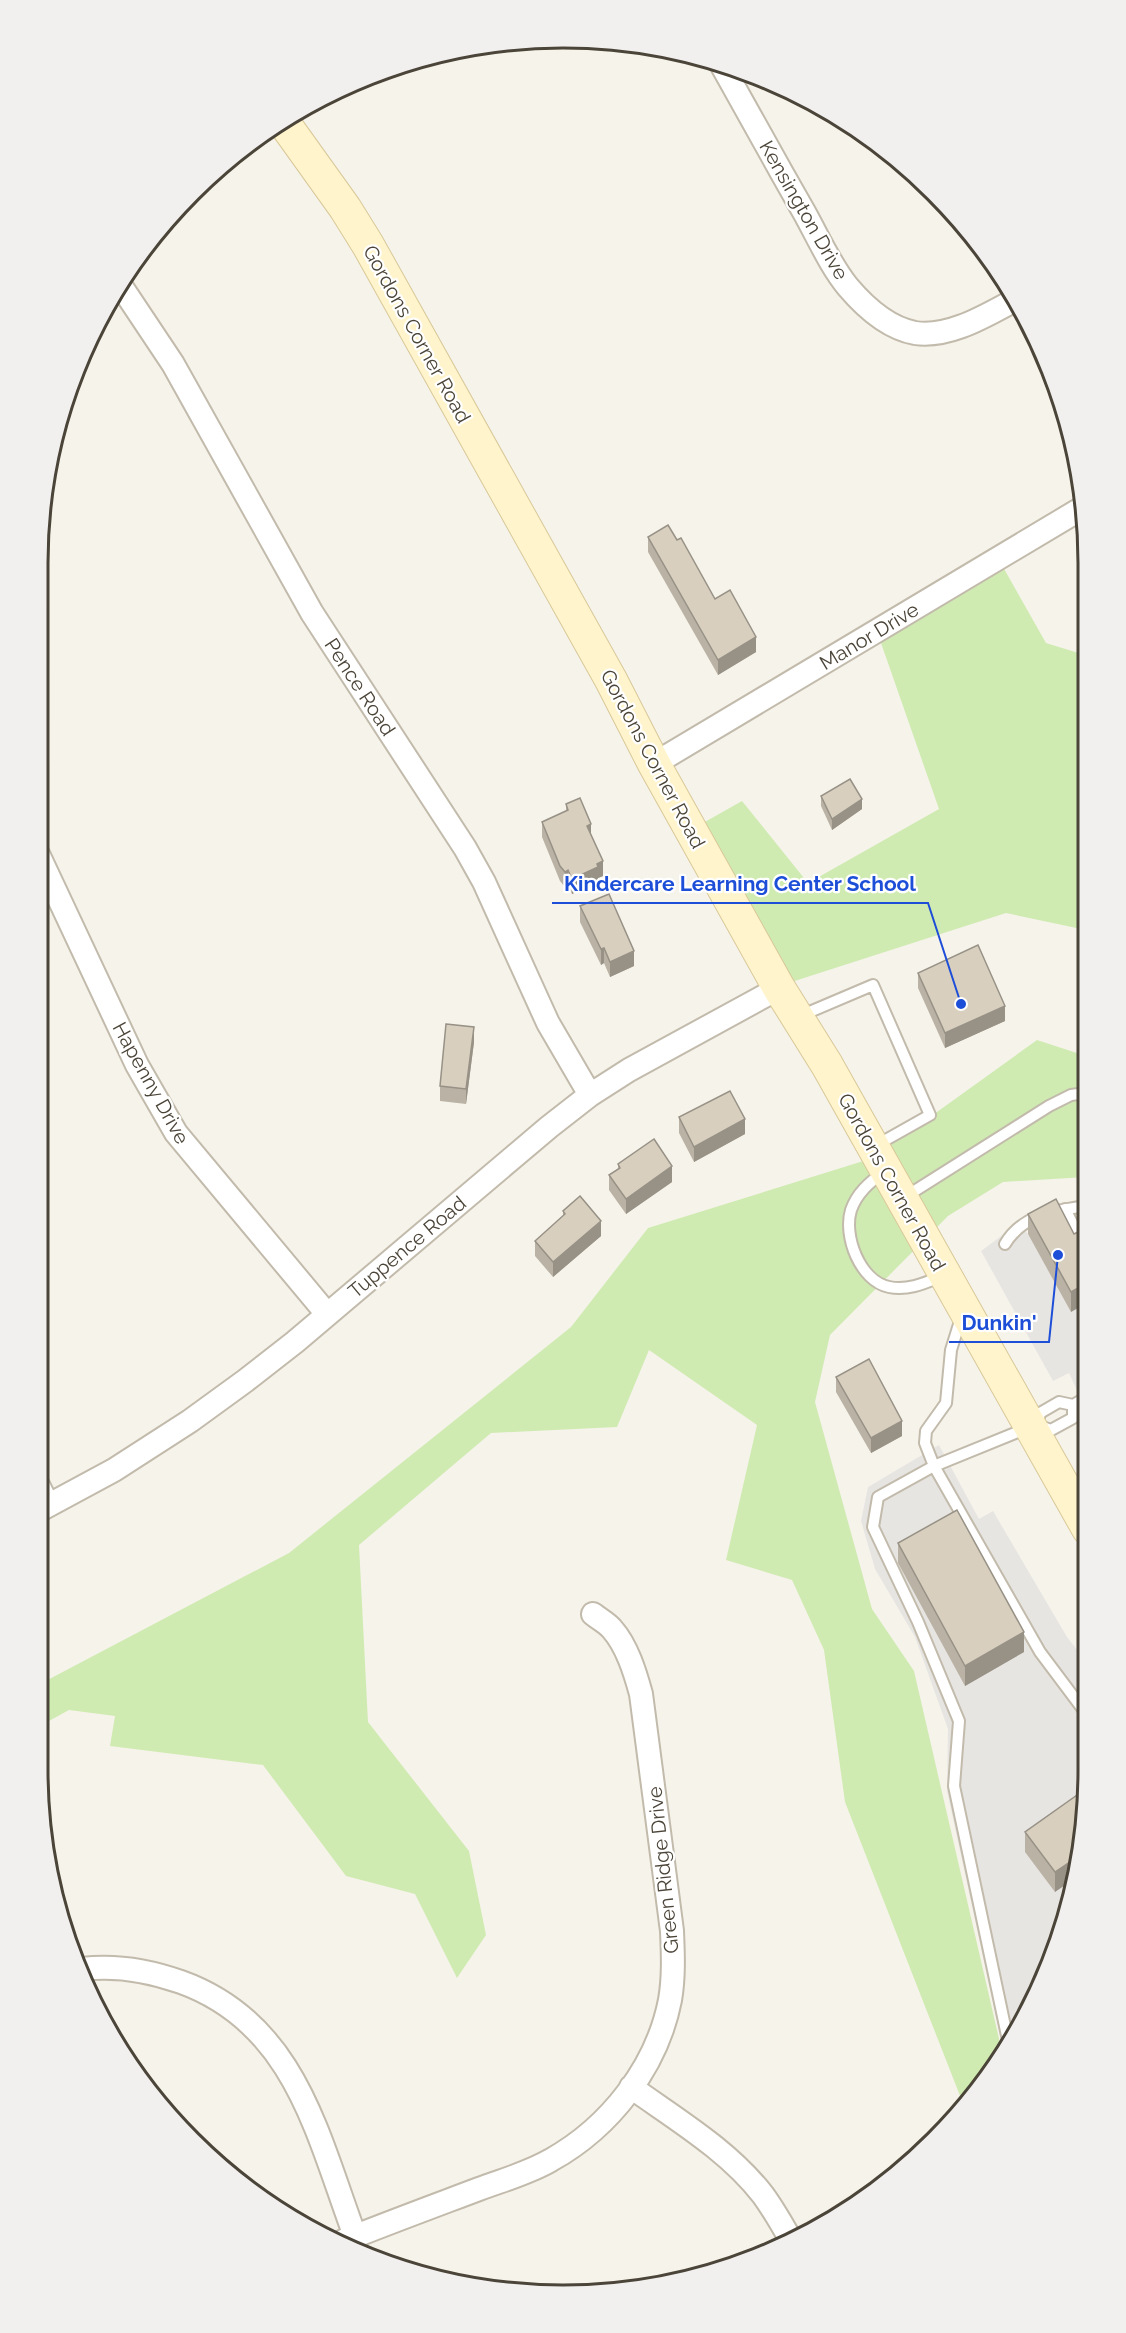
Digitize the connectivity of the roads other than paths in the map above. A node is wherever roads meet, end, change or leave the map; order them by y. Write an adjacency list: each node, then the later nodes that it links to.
1 (727, 74): 4 (street, Kensington Drive)
2 (288, 128): 6 (street, Gordons Corner Road)
3 (125, 293): 11 (street, Pence Road)
4 (1008, 304)
5 (1075, 512): 6 (street, Manor Drive)
6 (654, 764): 8 (street, Gordons Corner Road)
7 (48, 875): 20 (street, Hapenny Drive)
8 (779, 988): 9 (street, Gordons Corner Road); 11 (street, Tuppence Road)
9 (799, 1017): 12 (street, Gordons Corner Road); 12 (lane)
10 (1078, 1094): 13 (lane)
11 (591, 1095): 20 (street, Tuppence Road)
12 (879, 1159): 13 (street, Gordons Corner Road); 18 (lane)
13 (902, 1199): 18 (street, Gordons Corner Road)
14 (1078, 1207): 15 (lane)
15 (1065, 1209): 16 (lane); 17 (lane)
16 (1078, 1234)
17 (1005, 1244)
18 (944, 1275): 19 (street, Gordons Corner Road)
19 (964, 1310): 23 (street, Gordons Corner Road); 24 (lane)
20 (327, 1314): 25 (street, Tuppence Road)
21 (1078, 1402): 22 (lane)
22 (1073, 1405): 23 (lane); 23 (lane)
23 (1034, 1426): 24 (lane); 26 (street, Gordons Corner Road)
24 (934, 1466): 28 (lane); 30 (lane)
25 (48, 1505)
26 (1078, 1510)
27 (593, 1614): 31 (street, Green Ridge Drive)
28 (1078, 1703)
29 (88, 1969): 33 (street)
30 (1006, 2032)
31 (630, 2087): 32 (street); 33 (street, Green Ridge Drive)
32 (787, 2234)
33 (349, 2239)

